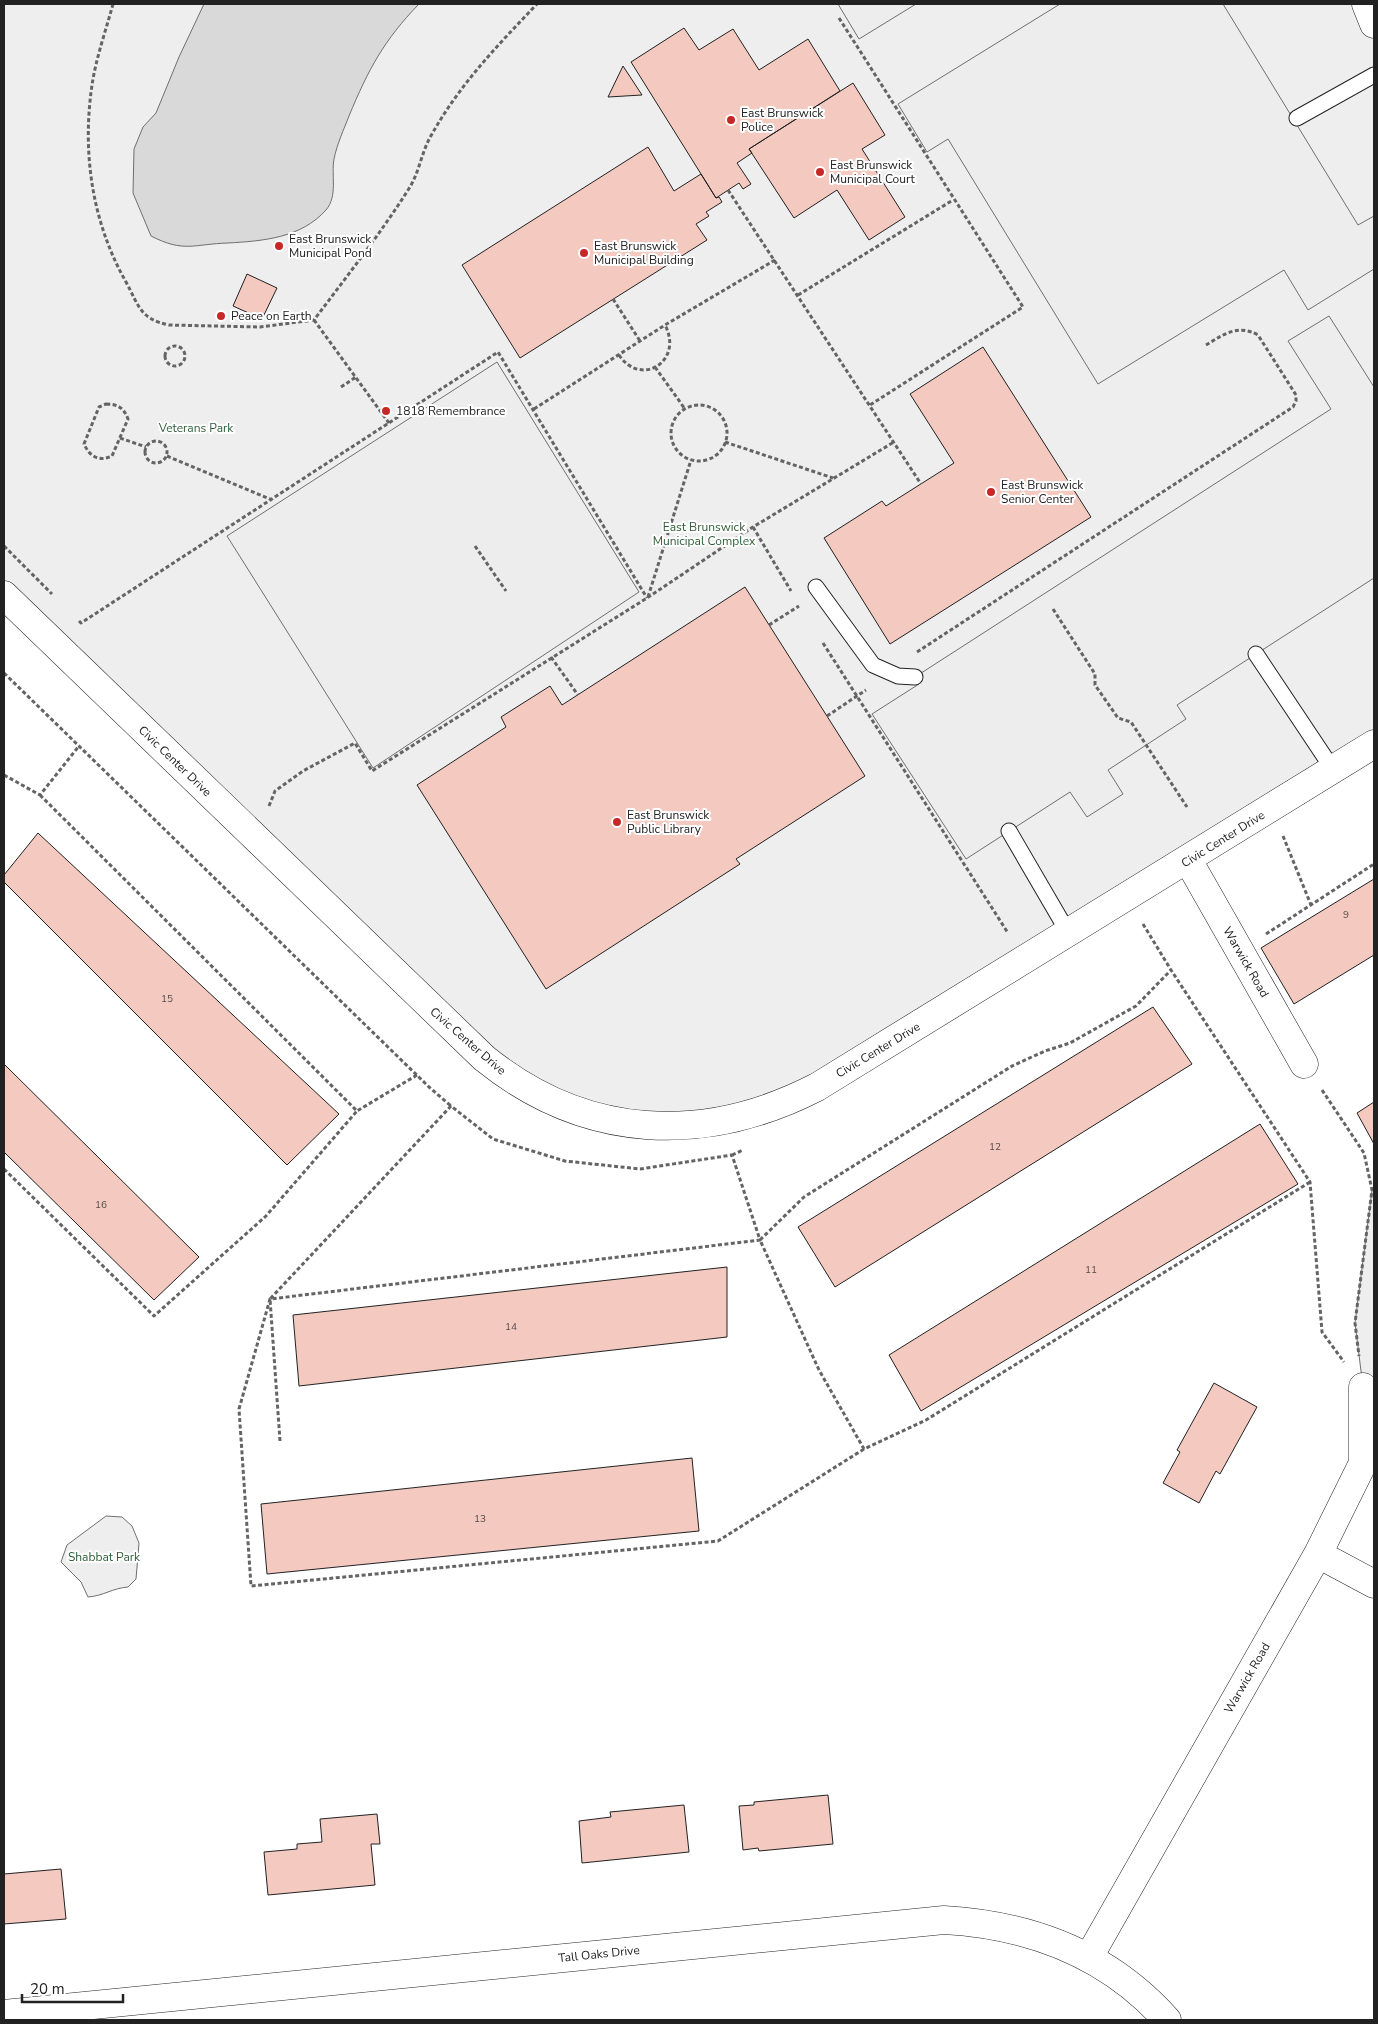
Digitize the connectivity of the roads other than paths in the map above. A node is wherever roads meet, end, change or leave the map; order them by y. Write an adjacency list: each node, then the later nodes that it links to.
1 (1366, 4): 2 (street)
2 (1374, 24)
3 (1374, 75): 4 (lane)
4 (1297, 118)
5 (816, 587): 8 (lane)
6 (4, 595): 13 (street, Civic Center Drive)
7 (1256, 654): 10 (lane)
8 (915, 677)
9 (1374, 744): 10 (street, Civic Center Drive)
10 (1334, 771): 12 (street, Civic Center Drive)
11 (1009, 831): 13 (lane)
12 (1188, 860): 13 (street, Civic Center Drive); 14 (street, Warwick Road)
13 (1069, 934)
14 (1304, 1064)
15 (1362, 1387): 16 (street, Warwick Road)
16 (1318, 1554): 17 (street); 18 (street, Warwick Road)
17 (1374, 1584)
18 (1089, 1957): 19 (street, Tall Oaks Drive); 20 (street, Tall Oaks Drive)
19 (4, 2014)
20 (1167, 2020)

